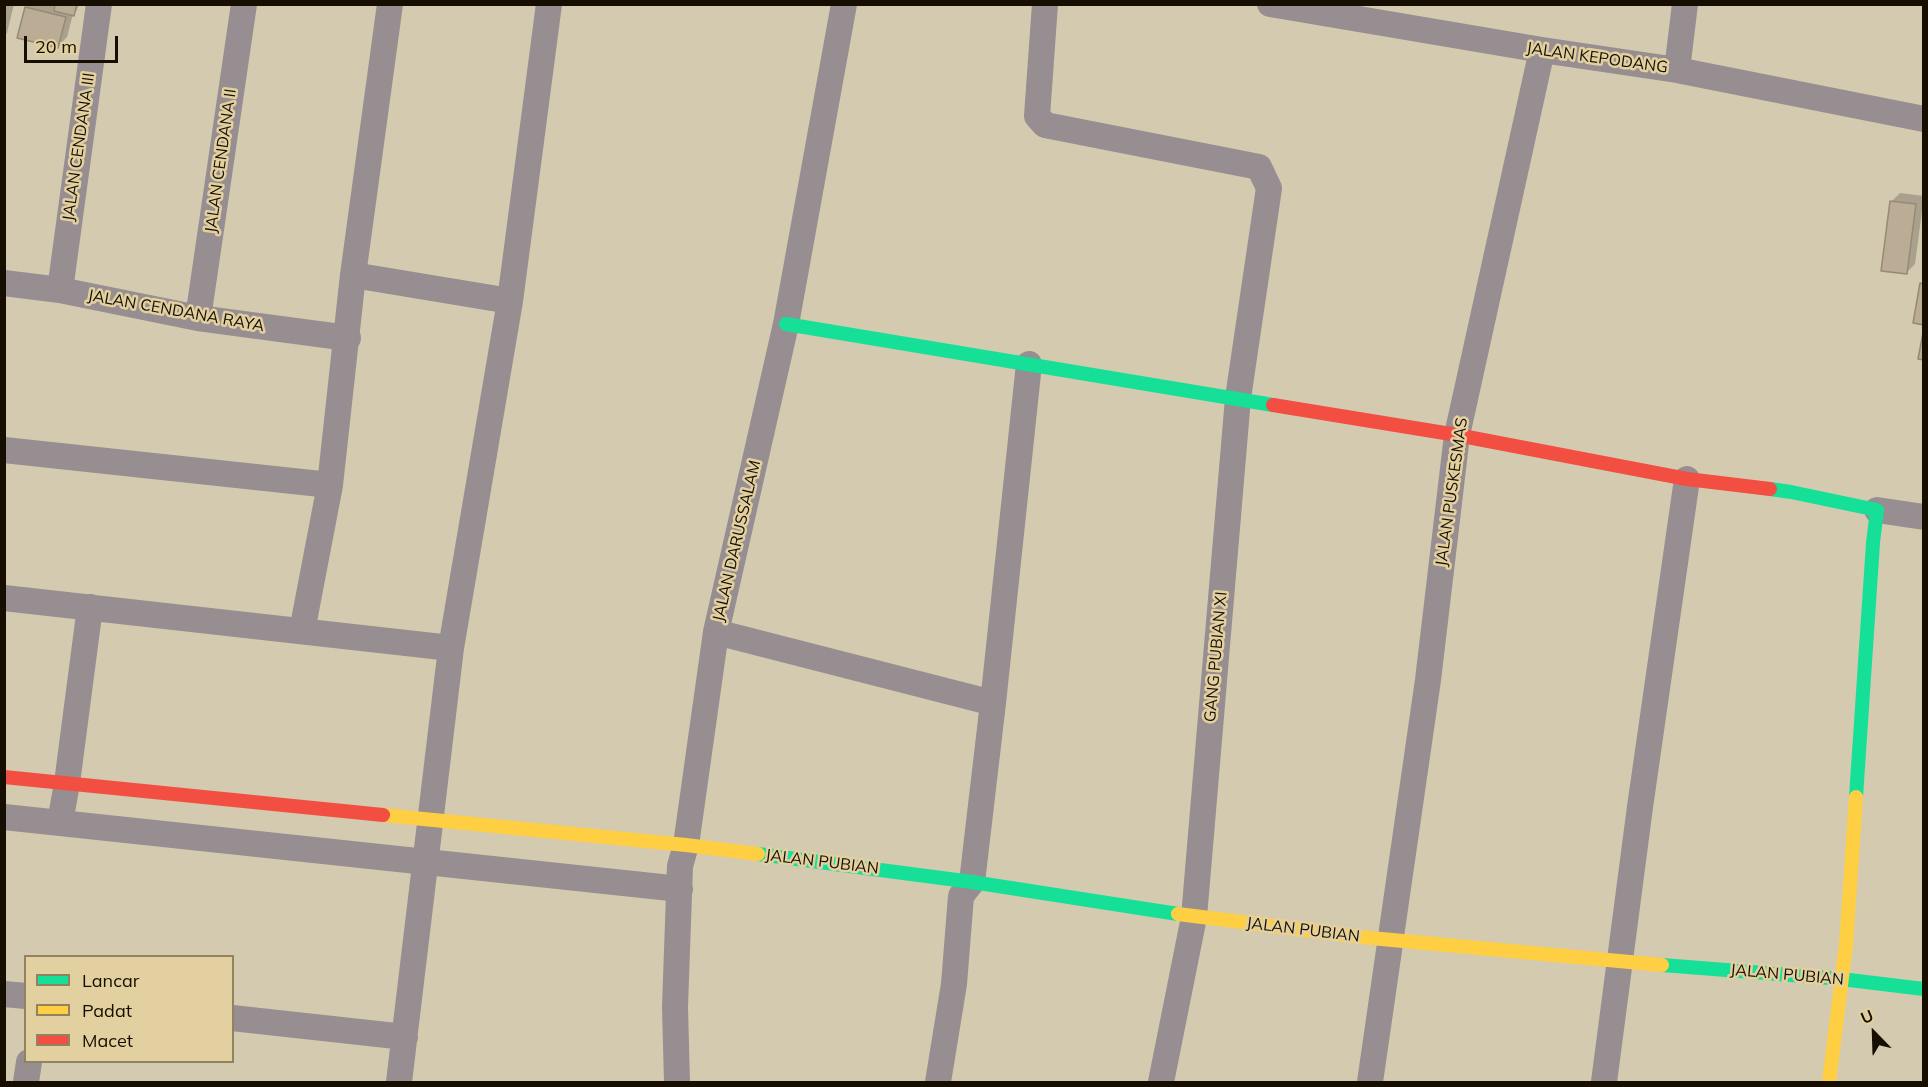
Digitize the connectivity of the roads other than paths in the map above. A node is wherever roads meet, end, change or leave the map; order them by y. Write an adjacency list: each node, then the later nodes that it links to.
1 (99, 4): 14 (street, JALAN CENDANA III)
2 (244, 4): 16 (street, JALAN CENDANA II)
3 (390, 4): 12 (street)
4 (549, 4): 15 (street)
5 (844, 4): 17 (street, JALAN DARUSSALAM)
6 (1046, 4): 20 (street, GANG PUBIAN XI)
7 (1270, 4): 9 (street, JALAN KEPODANG)
8 (1685, 4): 10 (street)
9 (1542, 50): 10 (street, JALAN KEPODANG); 21 (street, JALAN PUSKESMAS)
10 (1677, 70): 11 (street, JALAN KEPODANG)
11 (1923, 118)
12 (353, 275): 15 (street); 18 (street)
13 (4, 283): 14 (street, JALAN CENDANA RAYA)
14 (60, 290): 16 (street, JALAN CENDANA RAYA)
15 (510, 301): 31 (street)
16 (198, 318): 18 (street, JALAN CENDANA RAYA)
17 (786, 324): 19 (street); 30 (street, JALAN DARUSSALAM)
18 (348, 338): 24 (street)
19 (1029, 364): 20 (street); 32 (street)
20 (1238, 398): 21 (street); 42 (street, GANG PUBIAN XI)
21 (1457, 435): 23 (street); 43 (street, JALAN PUSKESMAS)
22 (4, 450): 24 (street)
23 (1687, 479): 25 (street); 44 (street)
24 (330, 485): 29 (street)
25 (1877, 510): 26 (street); 45 (street)
26 (1923, 517)
27 (4, 598): 28 (street)
28 (90, 607): 29 (street); 34 (street)
29 (302, 631): 31 (street)
30 (716, 632): 32 (street); 38 (street, JALAN DARUSSALAM)
31 (451, 648): 36 (street)
32 (993, 703): 40 (street)
33 (4, 777): 34 (street, JALAN PUBIAN)
34 (67, 783): 36 (street, JALAN PUBIAN); 37 (street)
35 (4, 817): 37 (street)
36 (431, 819): 38 (street, JALAN PUBIAN); 39 (street)
37 (60, 823): 39 (street)
38 (686, 845): 40 (street, JALAN PUBIAN); 41 (street, JALAN DARUSSALAM)
39 (425, 862): 41 (street); 50 (street)
40 (972, 882): 42 (street, JALAN PUBIAN); 55 (street)
41 (680, 889): 54 (street, JALAN DARUSSALAM)
42 (1194, 917): 43 (street, JALAN PUBIAN); 56 (street, GANG PUBIAN XI)
43 (1390, 939): 44 (street, JALAN PUBIAN); 57 (street, JALAN PUSKESMAS)
44 (1620, 962): 45 (street, JALAN PUBIAN); 58 (street)
45 (1840, 978): 46 (street, JALAN PUBIAN); 59 (street)
46 (1923, 989)
47 (4, 994): 48 (street)
48 (24, 996)
49 (234, 1018): 50 (street)
50 (405, 1037): 53 (street)
51 (29, 1063): 52 (street)
52 (26, 1083)
53 (399, 1083)
54 (677, 1083)
55 (938, 1083)
56 (1161, 1083)
57 (1370, 1083)
58 (1604, 1083)
59 (1829, 1083)

